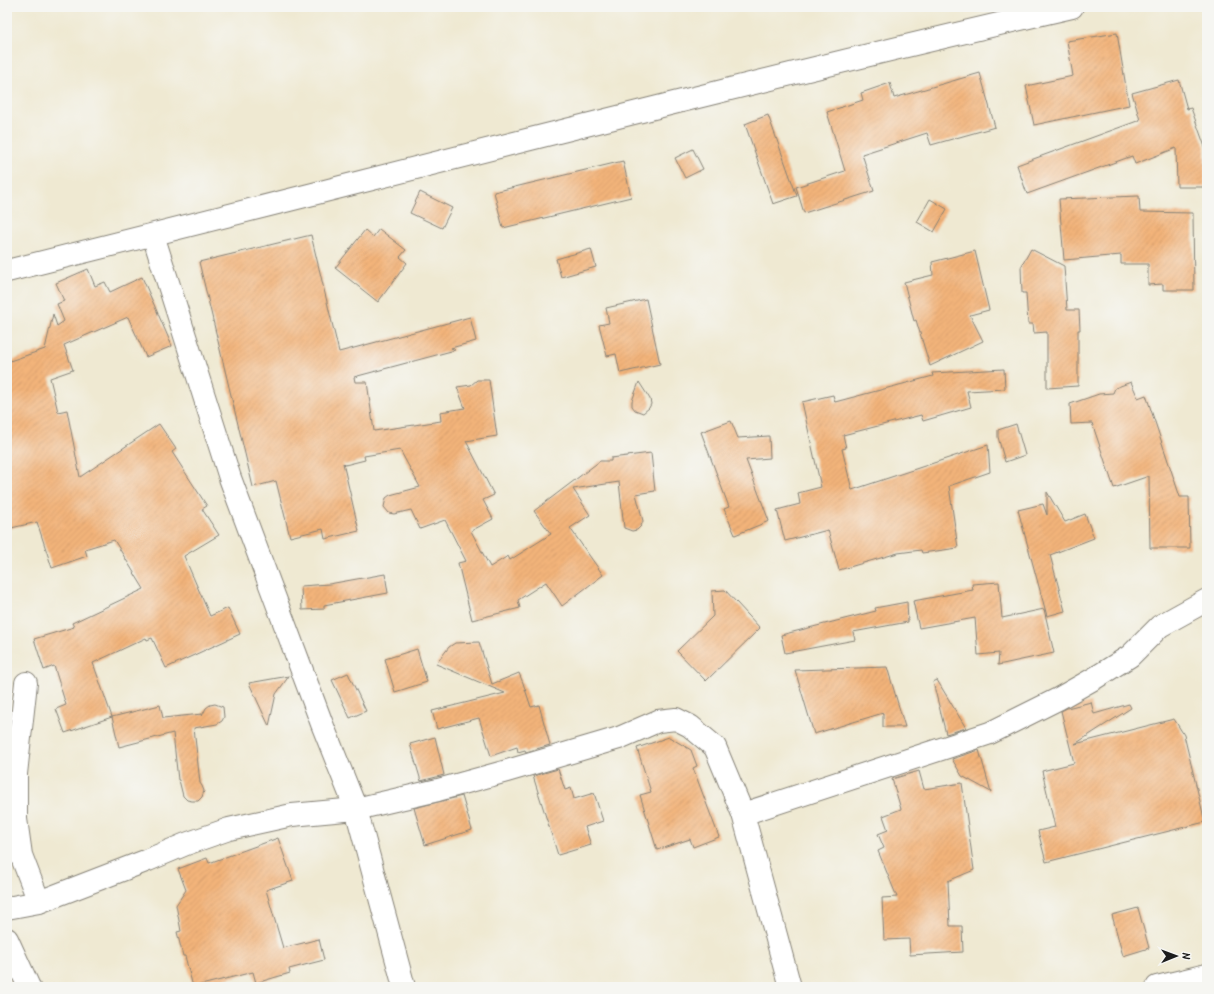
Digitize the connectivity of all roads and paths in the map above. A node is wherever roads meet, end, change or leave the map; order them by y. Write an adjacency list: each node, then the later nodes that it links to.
1 (1072, 7): 2 (street)
2 (153, 235): 3 (street); 6 (street)
3 (7, 271)
4 (1207, 600): 7 (street)
5 (26, 683): 8 (street)
6 (356, 809): 7 (street); 8 (street); 13 (street)
7 (743, 814): 14 (street)
8 (39, 902): 9 (street)
9 (7, 908)
10 (7, 939): 12 (street)
11 (1207, 975): 15 (street)
12 (29, 987)
13 (404, 987)
14 (790, 987)
15 (1157, 987)

